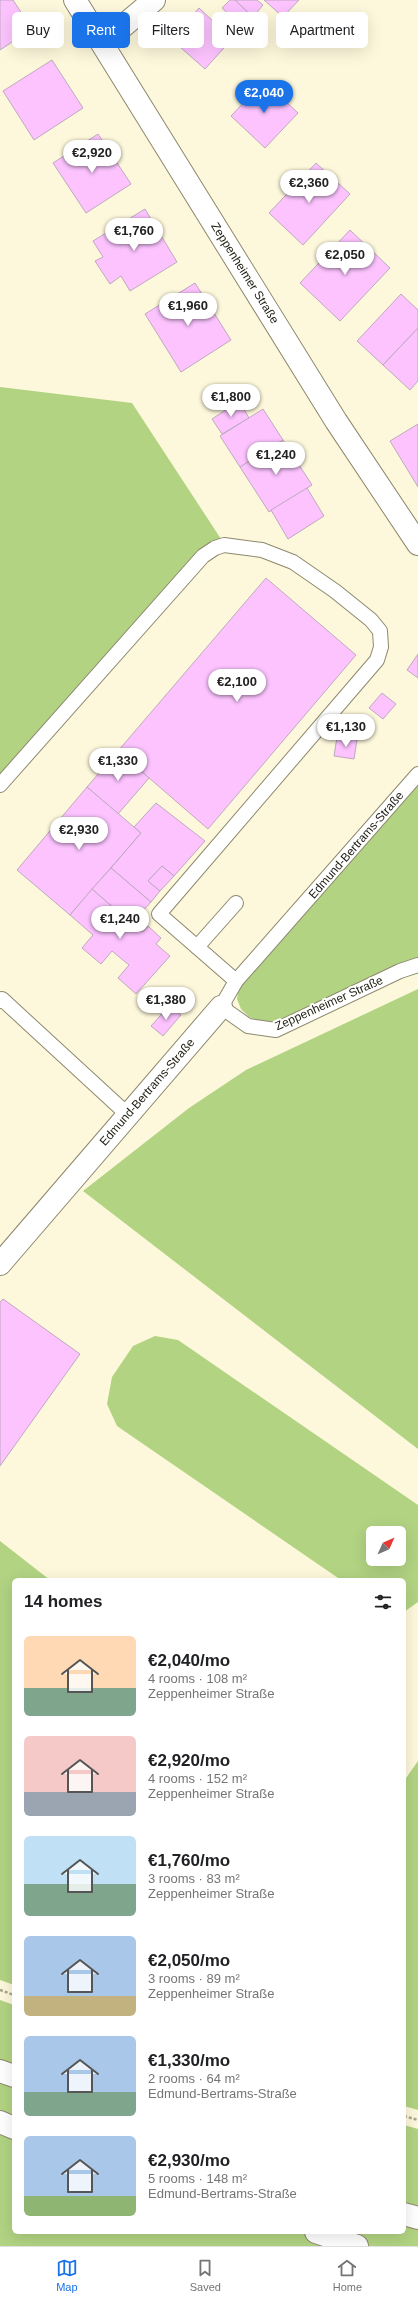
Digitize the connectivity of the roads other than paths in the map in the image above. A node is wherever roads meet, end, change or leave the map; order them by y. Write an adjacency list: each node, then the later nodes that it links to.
1 (75, 0): 3 (main road, Zeppenheimer Straße)
2 (154, 0): 4 (main road)
3 (83, 12)
4 (130, 20)
5 (106, 48): 6 (main road, Zeppenheimer Straße)
6 (418, 544)
7 (418, 774): 12 (lane, Edmund-Bertrams-Straße)
8 (0, 785): 10 (lane)
9 (236, 903): 10 (lane)
10 (197, 947): 12 (lane)
11 (418, 965): 14 (lane, Zeppenheimer Straße)
12 (236, 981): 14 (lane, Edmund-Bertrams-Straße)
13 (1, 999): 15 (lane)
14 (221, 1007): 15 (main road, Edmund-Bertrams-Straße)
15 (127, 1114): 16 (main road, Edmund-Bertrams-Straße)
16 (0, 1264)
17 (0, 2071): 18 (main road)
18 (12, 2075)
19 (0, 2122): 20 (main road)
20 (12, 2127)
21 (406, 2215): 22 (main road)
22 (418, 2218)
23 (322, 2234): 24 (main road)
24 (357, 2246)

